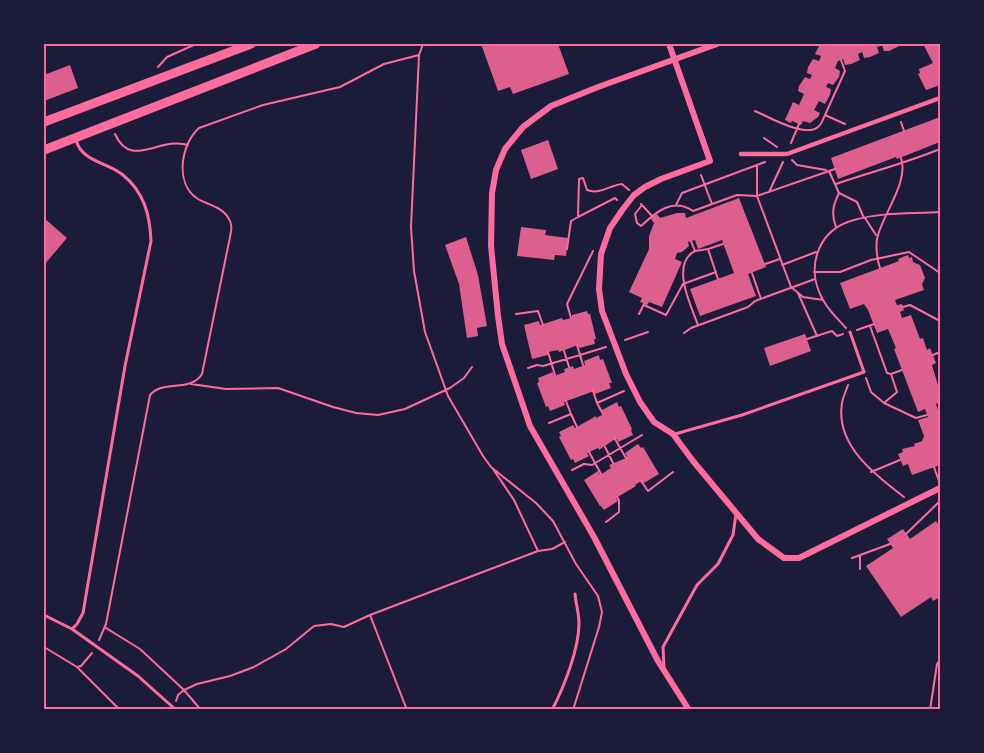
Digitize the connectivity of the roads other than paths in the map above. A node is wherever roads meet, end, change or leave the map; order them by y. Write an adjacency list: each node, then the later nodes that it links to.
1 (251, 44): 7 (highway)
2 (316, 44): 8 (highway)
3 (669, 44): 5 (street)
4 (717, 44): 5 (street)
5 (675, 59): 12 (street); 18 (street)
6 (940, 98): 10 (street)
7 (44, 122)
8 (76, 138): 9 (highway); 17 (lane)
9 (44, 150)
10 (741, 154)
11 (850, 332): 12 (lane)
12 (673, 434): 14 (street)
13 (940, 488): 14 (street)
14 (736, 513): 18 (lane)
15 (575, 594): 20 (lane)
16 (44, 615): 17 (lane)
17 (72, 629): 19 (lane)
18 (665, 673): 21 (street)
19 (176, 710)
20 (552, 710)
21 (689, 710)

